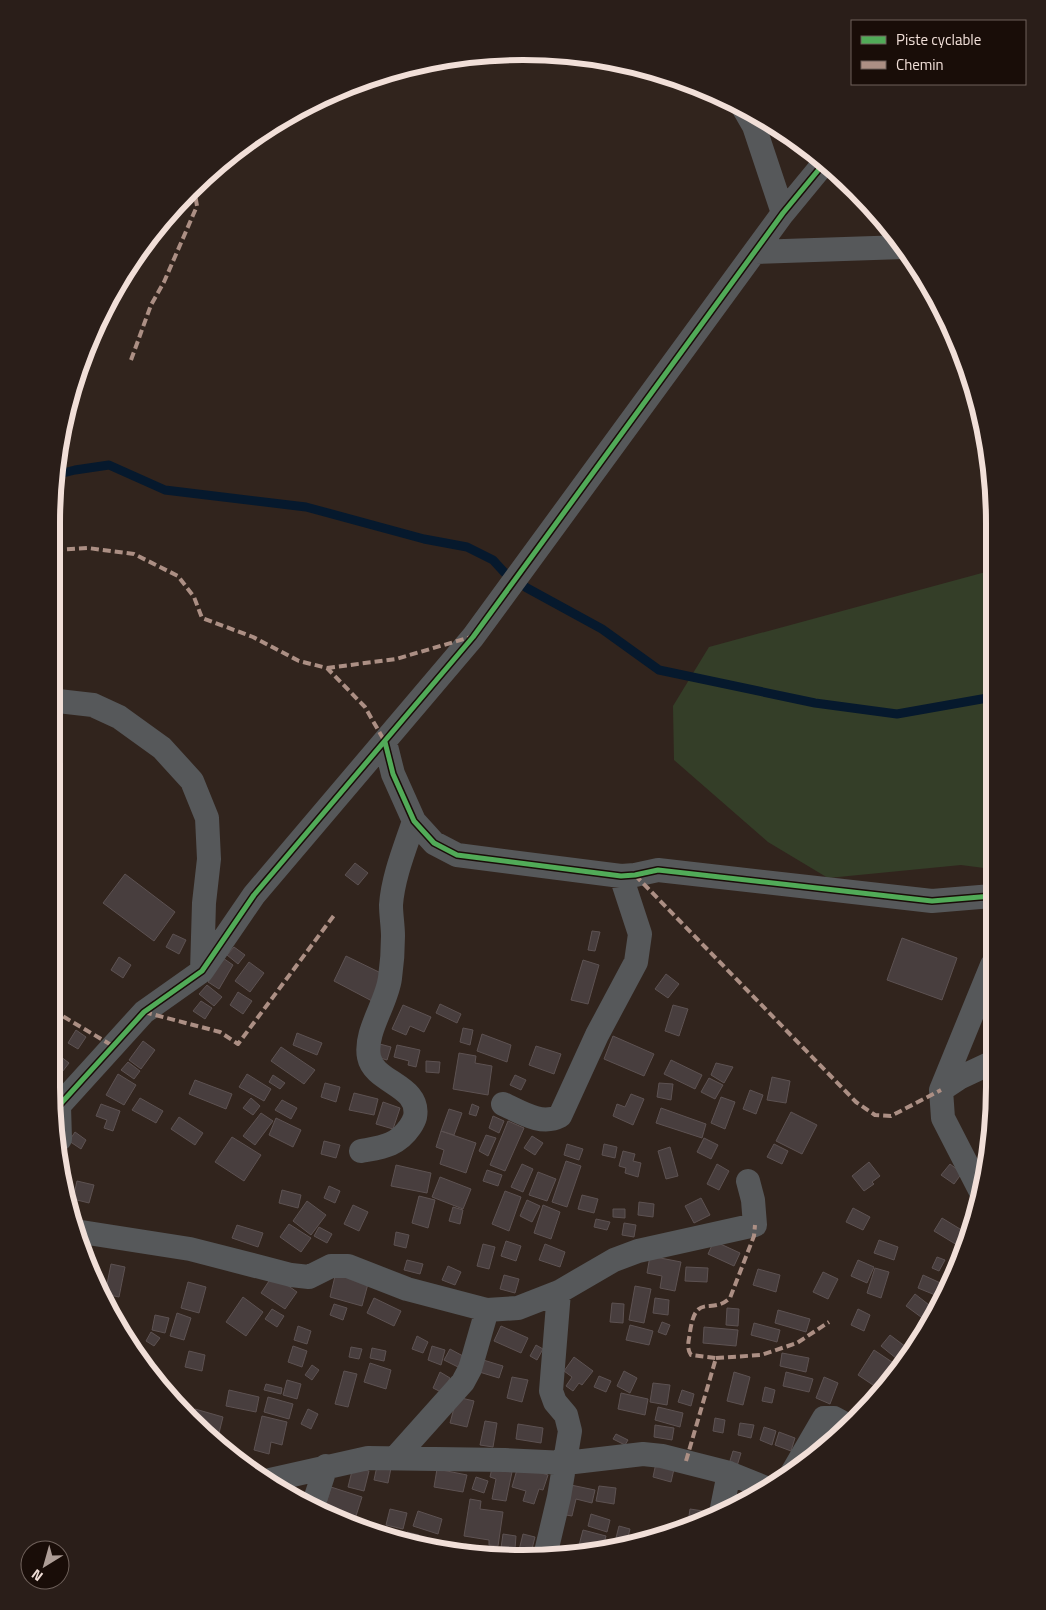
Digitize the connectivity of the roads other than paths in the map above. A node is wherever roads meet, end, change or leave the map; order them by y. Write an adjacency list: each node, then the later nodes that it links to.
1 (751, 120): 3 (street)
2 (820, 168): 3 (street)
3 (783, 213): 5 (street)
4 (895, 247): 5 (street)
5 (755, 252): 7 (street)
6 (60, 701): 11 (street)
7 (385, 742): 8 (street); 11 (street)
8 (414, 821): 9 (street); 17 (street)
9 (621, 876): 10 (street); 16 (street)
10 (986, 896)
11 (202, 971): 15 (street)
12 (986, 980): 14 (street)
13 (986, 1065): 14 (street)
14 (941, 1090): 19 (street)
15 (61, 1104)
16 (503, 1104)
17 (361, 1151)
18 (748, 1181): 21 (street)
19 (976, 1182)
20 (84, 1232): 22 (street)
21 (559, 1292): 22 (street); 26 (street)
22 (487, 1310): 25 (street)
23 (842, 1422): 24 (street)
24 (802, 1456)
25 (395, 1458): 26 (street); 27 (street)
26 (566, 1463): 28 (street); 33 (street)
27 (326, 1466): 29 (street); 31 (street)
28 (729, 1473): 30 (street); 32 (street)
29 (276, 1478)
30 (759, 1485)
31 (315, 1500)
32 (723, 1504)
33 (547, 1549)

